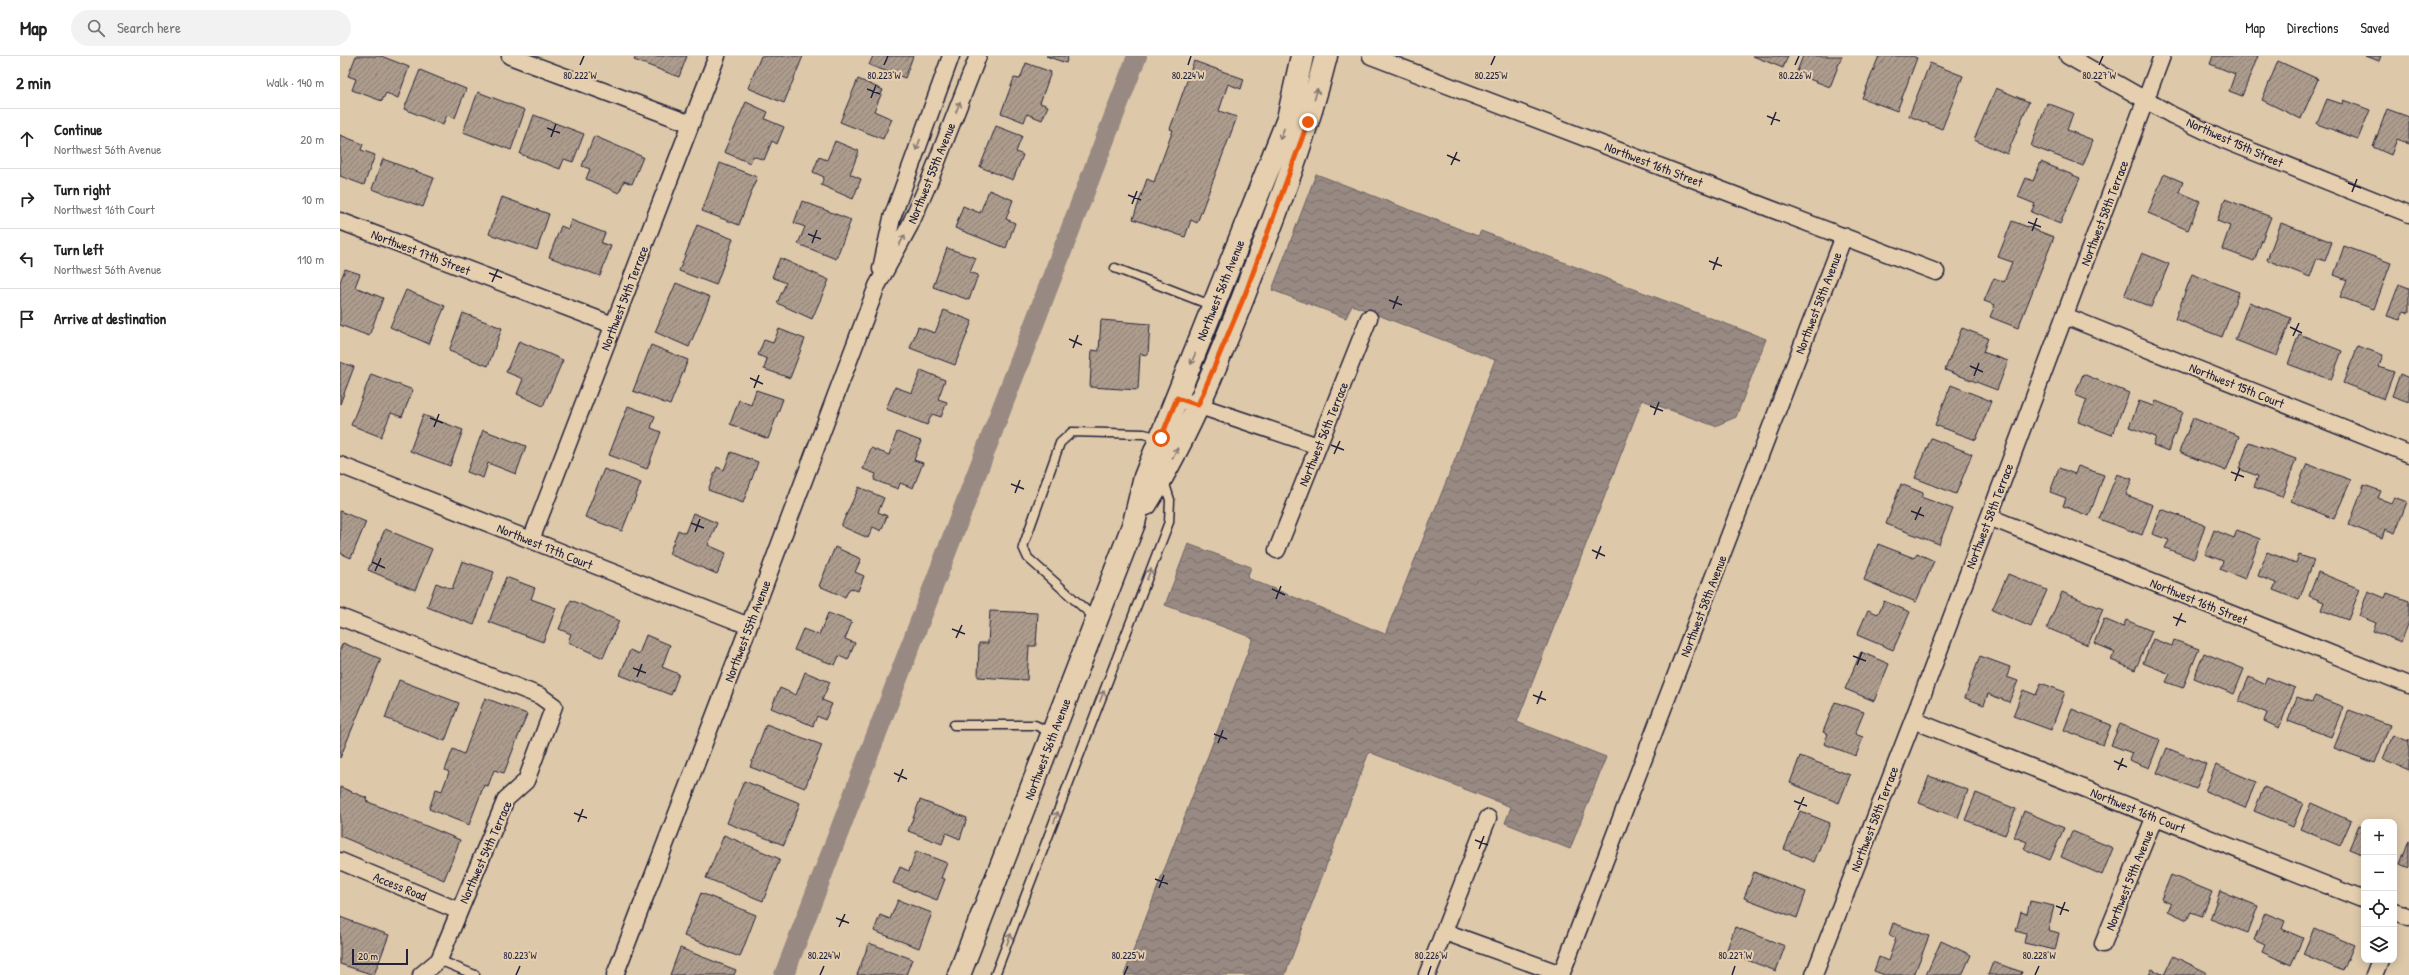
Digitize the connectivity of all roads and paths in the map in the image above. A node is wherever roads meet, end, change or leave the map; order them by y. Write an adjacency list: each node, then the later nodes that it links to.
1 (510, 56): 11 (street)
2 (717, 56): 11 (street, Northwest 54th Terrace)
3 (952, 56): 17 (street, Northwest 55th Avenue, one-way to 17)
4 (978, 56): 17 (street, Northwest 55th Avenue, one-way to 4)
5 (1302, 56): 18 (street, Northwest 56th Avenue, one-way to 18)
6 (1326, 56): 23 (street, Northwest 56th Avenue, one-way to 6)
7 (1371, 56): 14 (street, Northwest 16th Street)
8 (2068, 56): 10 (street, Northwest 15th Street)
9 (2162, 56): 10 (street, Northwest 58th Terrace)
10 (2146, 100): 12 (street, Northwest 15th Street); 19 (street, Northwest 58th Terrace)
11 (691, 124): 21 (street, Northwest 54th Terrace)
12 (2409, 214)
13 (340, 221): 21 (street, Northwest 17th Street)
14 (1844, 236): 16 (street, Northwest 16th Street); 55 (street, Northwest 58th Avenue)
15 (1115, 268): 18 (lane)
16 (1936, 272)
17 (877, 286): 35 (street, Northwest 55th Avenue)
18 (1214, 306): 22 (street, Northwest 56th Avenue, one-way to 22)
19 (2065, 316): 26 (street, Northwest 15th Court); 29 (street, Northwest 58th Terrace)
20 (1369, 318): 25 (street, Northwest 56th Terrace)
21 (613, 325): 31 (street, Northwest 54th Terrace)
22 (1177, 398): 23 (street); 24 (street, Northwest 56th Avenue)
23 (1198, 405): 25 (street); 28 (street, Northwest 56th Avenue, one-way to 23)
24 (1161, 438): 30 (street, Northwest 56th Avenue); 34 (lane)
25 (1318, 446): 32 (street, Northwest 56th Terrace)
26 (2409, 454)
27 (340, 464): 31 (street, Northwest 17th Court)
28 (1163, 476): 30 (street, Northwest 56th Avenue); 53 (lane, one-way to 28)
29 (1989, 518): 36 (street, Northwest 16th Street); 37 (street, Northwest 58th Terrace)
30 (1134, 523): 34 (street, Northwest 56th Avenue)
31 (531, 540): 35 (street, Northwest 17th Court)
32 (1276, 550)
33 (340, 617): 44 (street, Northwest 54th Terrace)
34 (1097, 620): 39 (street, Northwest 56th Avenue)
35 (749, 626): 51 (street, Northwest 55th Avenue)
36 (2409, 685)
37 (1912, 720): 40 (street, Northwest 16th Court); 56 (street, Northwest 58th Terrace)
38 (954, 725): 39 (lane)
39 (1053, 733): 52 (street, Northwest 56th Avenue)
40 (2155, 816): 43 (street, Northwest 16th Court); 46 (street, Northwest 59th Avenue)
41 (1488, 818): 45 (street)
42 (340, 861): 44 (street, Access Road)
43 (2361, 899)
44 (459, 911): 47 (street, Northwest 54th Terrace)
45 (1445, 932): 54 (street); 55 (street)
46 (2103, 944)
47 (439, 960): 49 (street, Northwest 54th Terrace); 50 (lane)
48 (2379, 963): 57 (street)
49 (422, 975)
50 (475, 975)
51 (615, 975)
52 (959, 975)
53 (995, 975)
54 (1427, 975)
55 (1561, 975)
56 (1814, 975)
57 (2374, 975)

